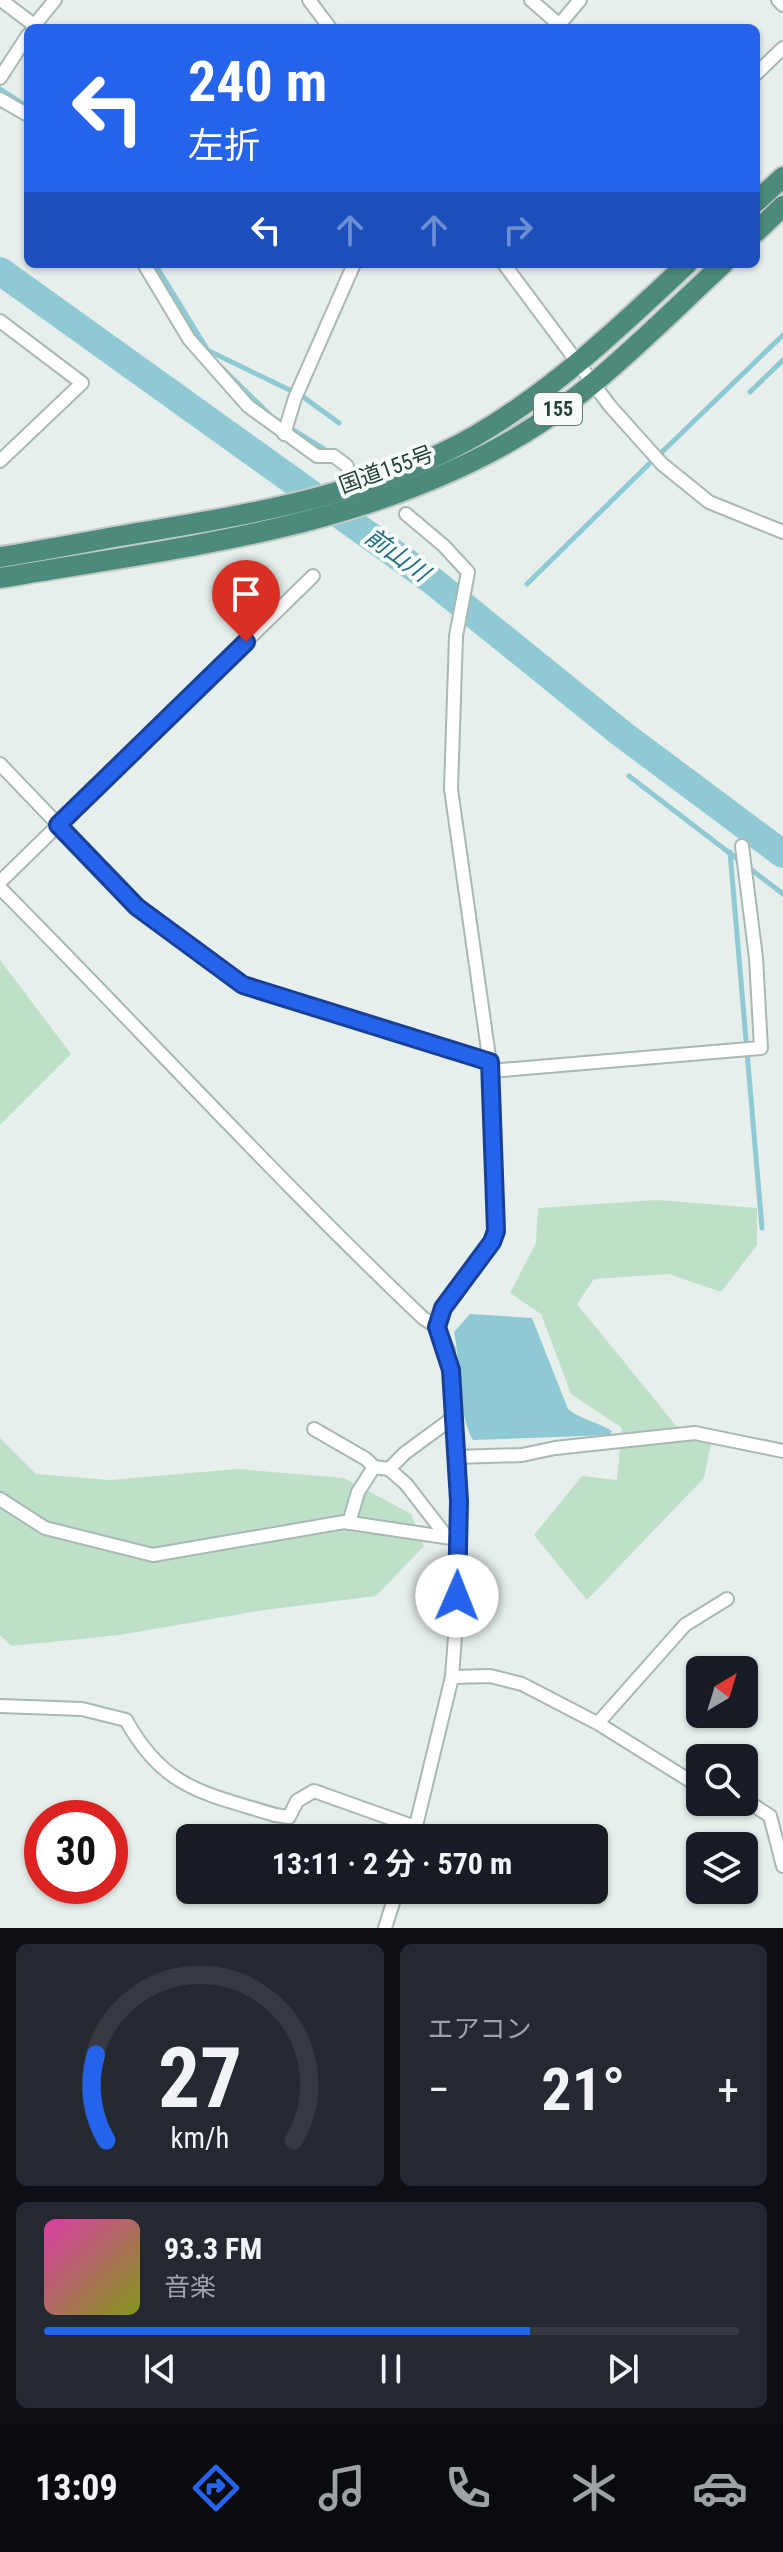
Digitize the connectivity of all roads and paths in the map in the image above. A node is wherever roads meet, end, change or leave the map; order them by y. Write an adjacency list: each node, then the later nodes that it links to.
1 (1, 0): 8 (street)
2 (55, 0): 9 (street)
3 (309, 0): 10 (street)
4 (531, 0): 11 (street)
5 (580, 0): 12 (street)
6 (778, 0): 7 (street)
7 (783, 5)
8 (26, 24)
9 (35, 24)
10 (327, 24)
11 (558, 24)
12 (563, 24)
13 (24, 40): 16 (street)
14 (783, 48): 15 (street)
15 (760, 70)
16 (0, 78)
17 (0, 99): 18 (street)
18 (24, 113)
19 (783, 177): 20 (highway)
20 (760, 198)
21 (783, 206): 22 (highway)
22 (760, 228)
23 (147, 268): 31 (street)
24 (352, 268): 31 (street)
25 (507, 268): 29 (street)
26 (683, 268): 29 (highway, 国道155号 / 155)
27 (719, 268): 30 (highway, 国道155号 / 155)
28 (0, 321): 32 (street)
29 (581, 363): 30 (street); 36 (highway, 国道155号 / 155)
30 (593, 381): 35 (street); 38 (highway, 国道155号 / 155)
31 (284, 434): 33 (street)
32 (0, 461)
33 (347, 466)
34 (406, 514): 43 (street)
35 (783, 532)
36 (0, 557)
37 (313, 576): 40 (street)
38 (0, 578)
39 (0, 764): 40 (street)
40 (58, 825): 42 (street); 43 (street)
41 (742, 846): 43 (street)
42 (0, 885): 44 (street)
43 (491, 1066): 44 (street)
44 (437, 1327): 45 (street)
45 (454, 1417): 48 (street); 50 (street)
46 (314, 1429): 49 (street)
47 (783, 1451): 48 (street)
48 (456, 1457): 53 (street)
49 (374, 1467): 50 (street); 52 (street)
50 (389, 1469): 53 (street)
51 (0, 1499): 52 (street)
52 (349, 1523): 53 (street)
53 (452, 1538): 55 (street)
54 (727, 1599): 57 (street)
55 (452, 1677): 57 (street); 61 (street)
56 (0, 1706): 60 (street)
57 (598, 1723): 58 (street)
58 (686, 1778)
59 (758, 1808): 62 (street)
60 (393, 1824)
61 (416, 1824)
62 (783, 1866)
63 (393, 1904): 64 (street)
64 (385, 1928)

